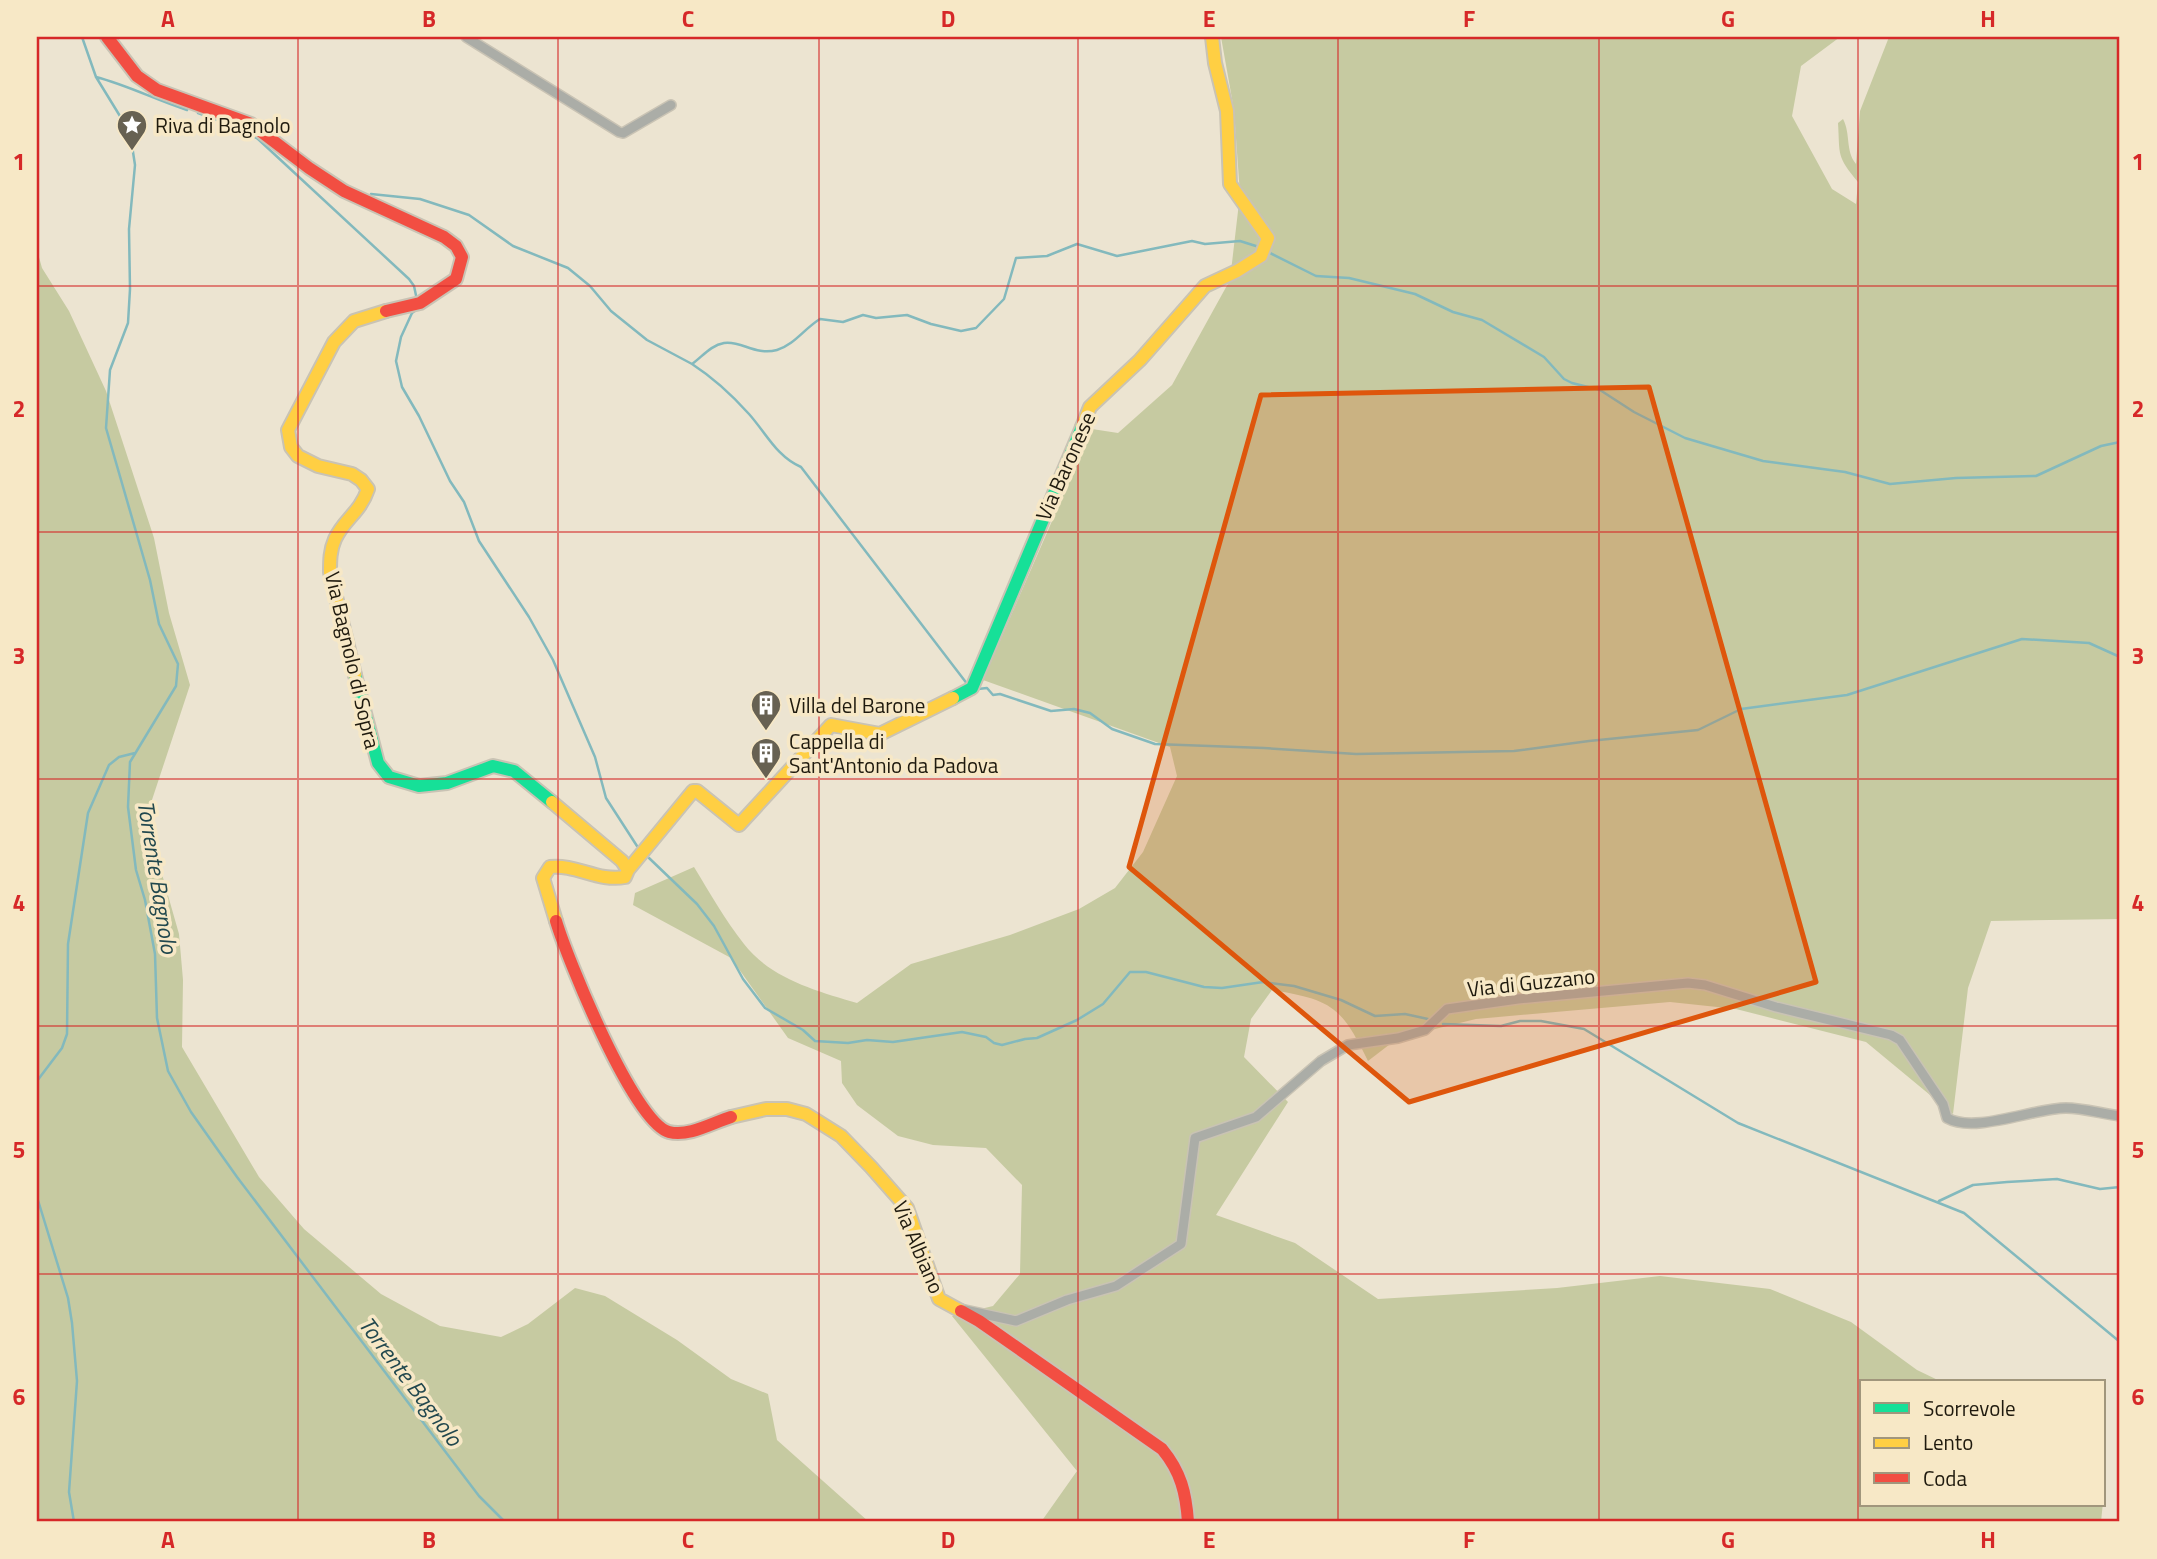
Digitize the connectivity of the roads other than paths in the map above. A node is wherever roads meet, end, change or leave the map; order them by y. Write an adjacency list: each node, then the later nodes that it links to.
1 (107, 37): 5 (street, Via Bagnolo di Sopra)
2 (466, 37): 4 (street)
3 (1212, 37): 5 (street, Via Baronese)
4 (671, 105)
5 (628, 870): 7 (street, Via Albiano)
6 (2120, 1116): 7 (street, Via di Guzzano)
7 (956, 1307): 8 (street, Via Albiano)
8 (1188, 1522)

